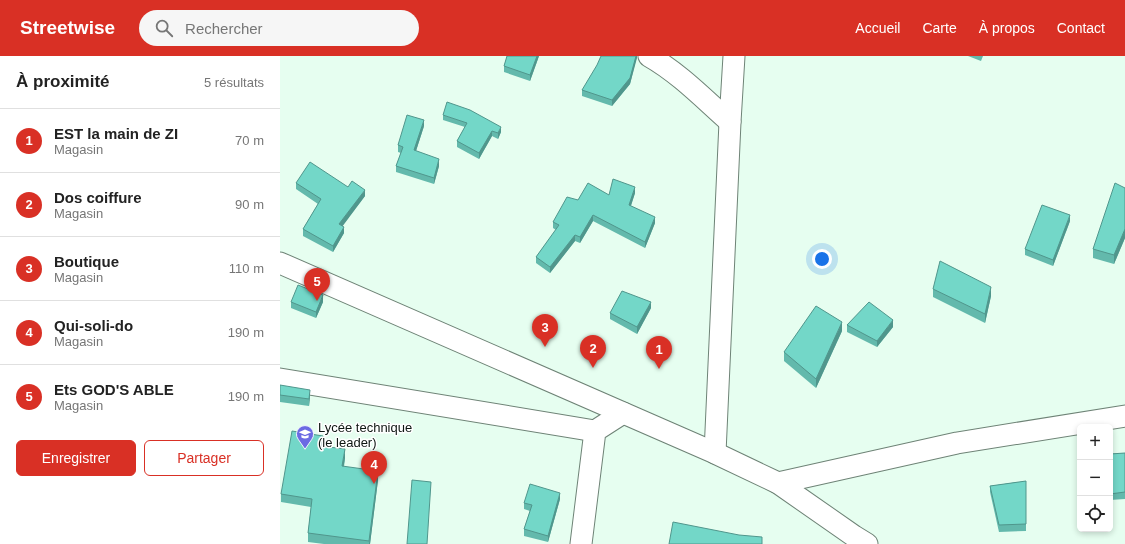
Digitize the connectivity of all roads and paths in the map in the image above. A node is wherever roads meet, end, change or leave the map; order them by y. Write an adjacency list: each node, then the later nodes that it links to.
1 (649, 56): 3 (street)
2 (734, 56): 3 (street)
3 (730, 122): 9 (street)
4 (280, 263): 6 (street)
5 (280, 379): 8 (street)
6 (623, 413): 8 (street); 9 (street)
7 (1125, 416): 10 (street)
8 (595, 431): 12 (street)
9 (715, 453): 10 (street)
10 (778, 483): 11 (street)
11 (858, 541)
12 (581, 544)

